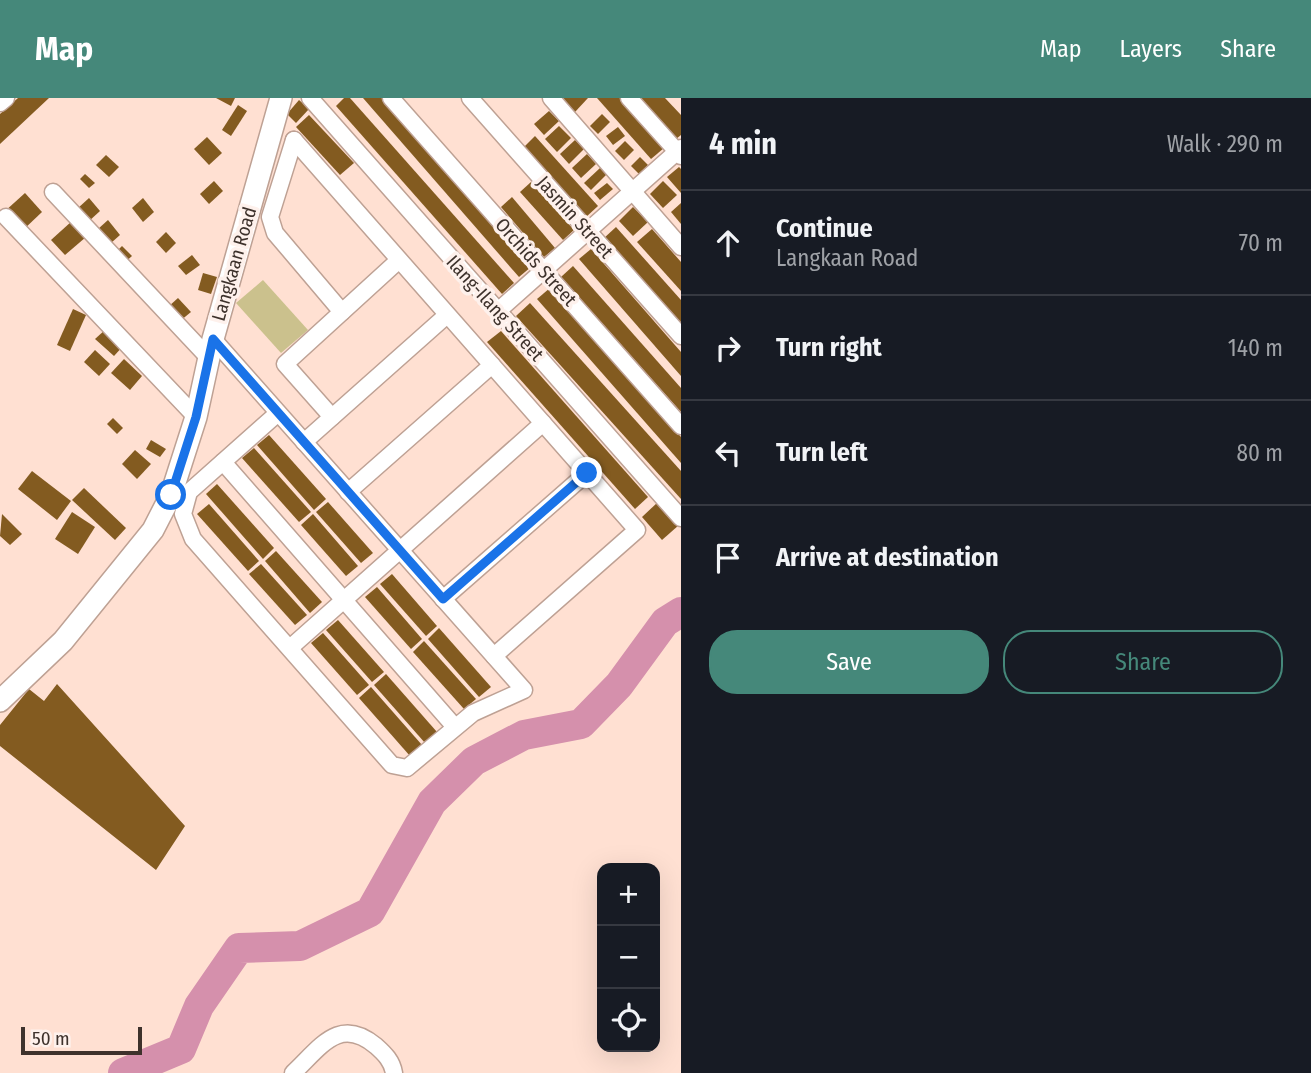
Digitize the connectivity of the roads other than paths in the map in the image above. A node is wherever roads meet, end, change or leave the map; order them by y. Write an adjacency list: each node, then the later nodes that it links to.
1 (6, 98): 8 (street)
2 (281, 98): 22 (street, Langkaan Road)
3 (333, 98): 9 (street)
4 (391, 98): 17 (street, Orchids Street)
5 (470, 98): 14 (street, Jasmin Street)
6 (551, 98): 11 (street)
7 (629, 98): 10 (street)
8 (0, 103)
9 (315, 104): 18 (street, Ilang-Ilang Street)
10 (680, 152): 11 (street)
11 (633, 191): 14 (street); 15 (street)
12 (53, 192): 22 (street)
13 (6, 217): 25 (street)
14 (588, 231): 17 (street); 21 (street, Jasmin Street)
15 (681, 247)
16 (399, 260): 19 (street); 19 (street); 20 (street)
17 (544, 271): 18 (street); 28 (street, Orchids Street)
18 (498, 311): 33 (street, Ilang-Ilang Street)
19 (342, 312): 26 (street)
20 (447, 315): 23 (street); 26 (street)
21 (681, 336)
22 (211, 348): 24 (street); 25 (street, Langkaan Road)
23 (492, 365): 27 (street); 32 (street)
24 (278, 413): 29 (street); 30 (street)
25 (196, 417): 39 (street, Langkaan Road)
26 (332, 417): 29 (street)
27 (543, 423): 31 (street); 34 (street)
28 (681, 426)
29 (304, 442): 32 (street)
30 (223, 462): 36 (street); 37 (street)
31 (587, 473): 35 (street); 38 (street)
32 (348, 492): 34 (street)
33 (681, 518)
34 (400, 550): 35 (street); 36 (street)
35 (443, 599): 38 (street)
36 (344, 600): 37 (street); 40 (street)
37 (290, 647): 40 (street)
38 (494, 656): 40 (street)
39 (0, 701)
40 (454, 727)
41 (293, 1073): 42 (street)
42 (394, 1073)

